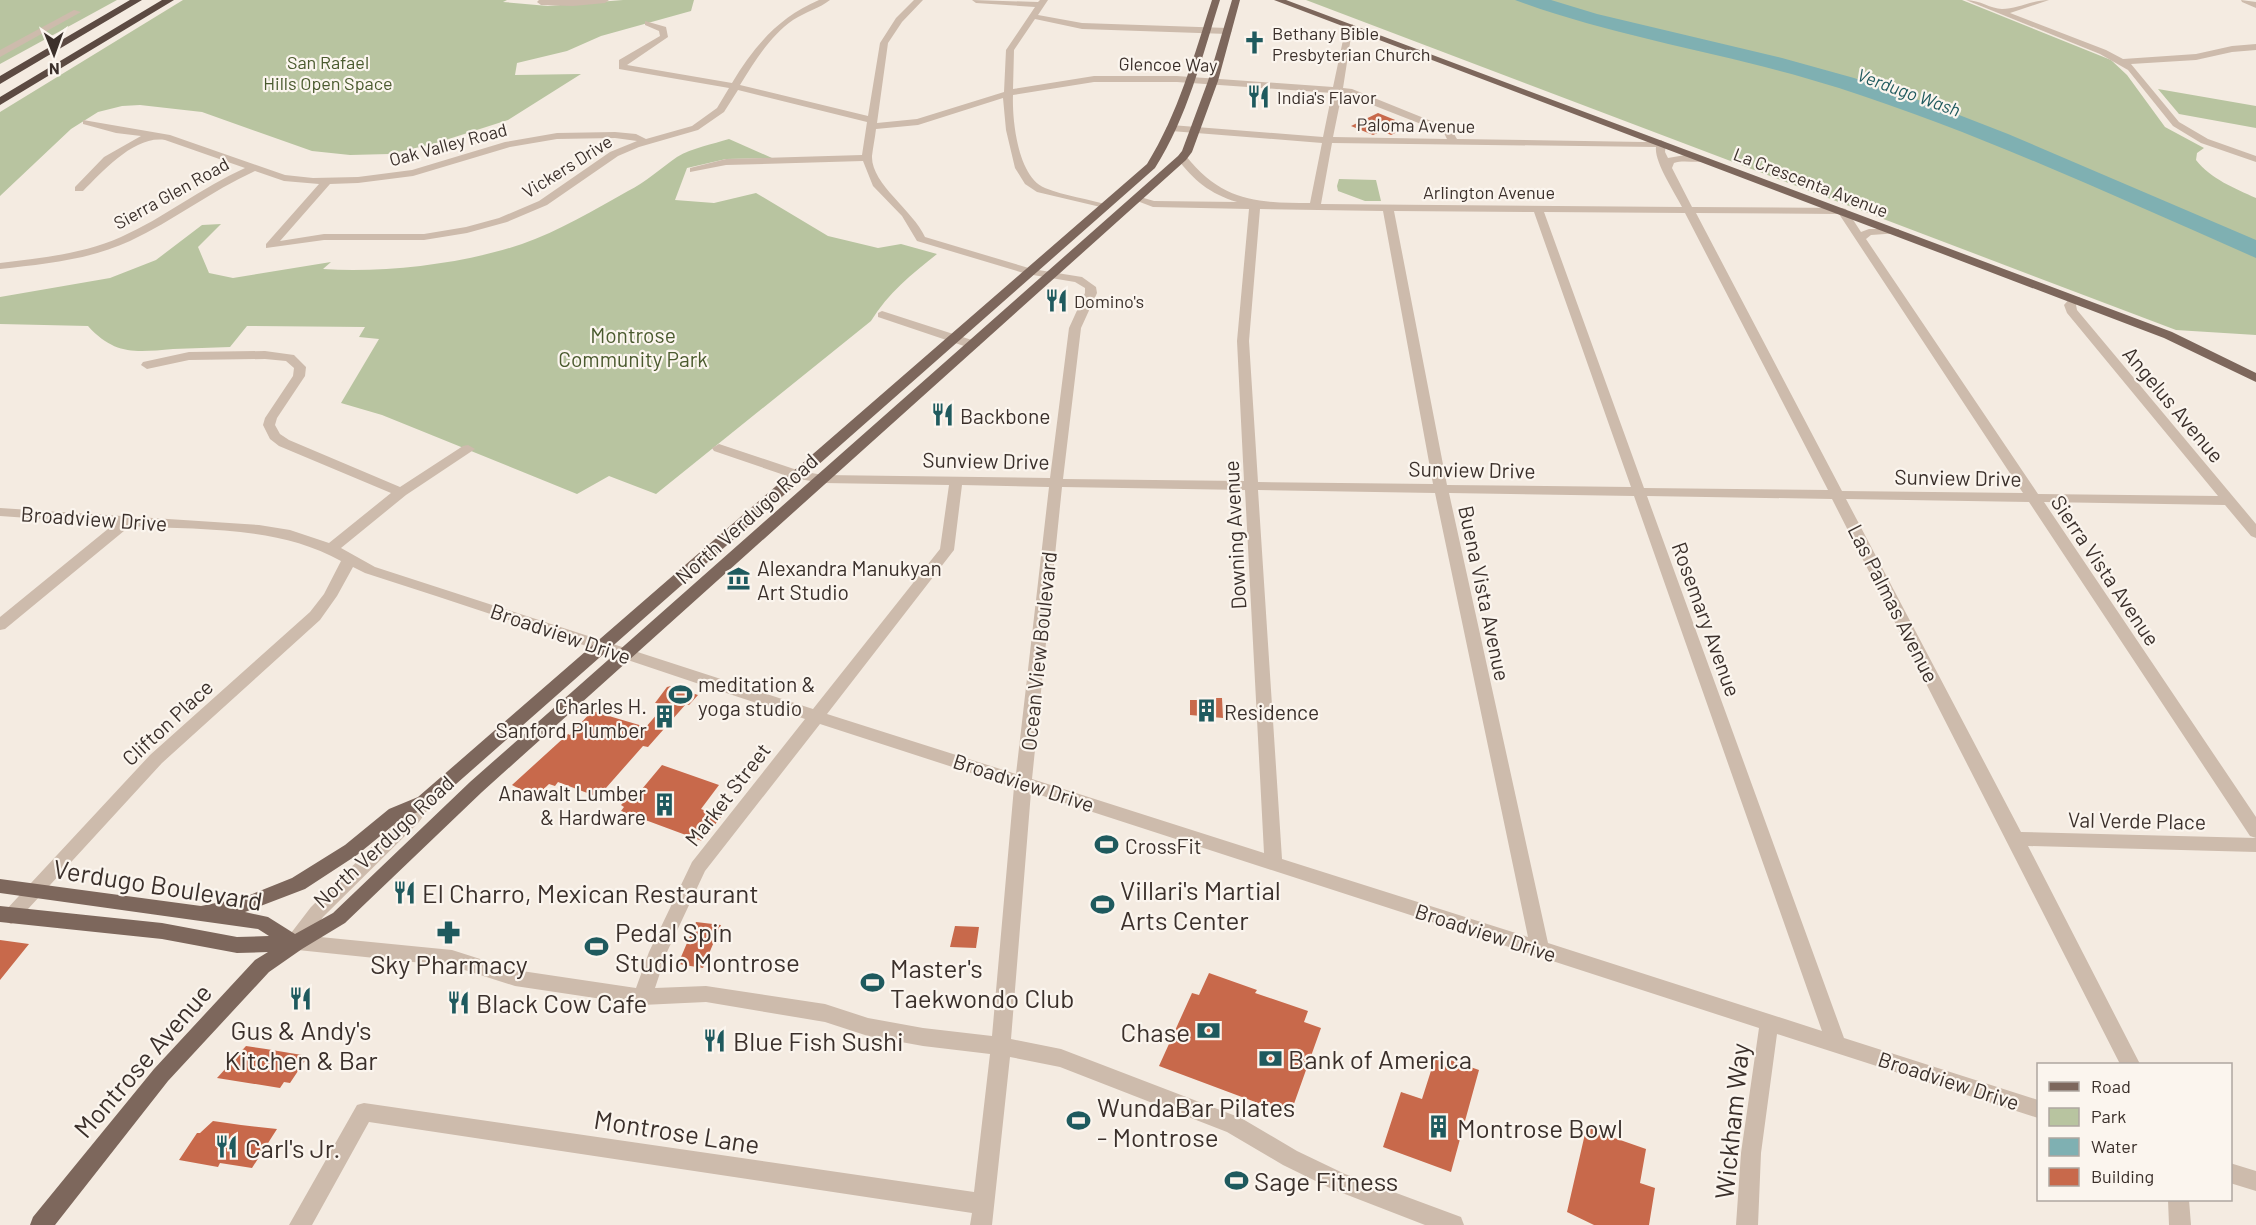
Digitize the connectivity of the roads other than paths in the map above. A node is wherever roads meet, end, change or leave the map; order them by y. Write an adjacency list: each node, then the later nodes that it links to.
1 (137, 0): 30 (highway)
2 (169, 0): 35 (highway)
3 (605, 0): 14 (street)
4 (826, 0): 18 (street, Vickers Drive)
5 (919, 0): 37 (street)
6 (976, 0): 16 (street)
7 (1216, 0): 24 (main road, North Verdugo Road)
8 (1236, 0): 25 (main road, North Verdugo Road)
9 (1278, 0): 23 (main road, La Crescenta Avenue)
10 (1294, 0): 23 (main road, La Crescenta Avenue)
11 (1970, 0): 20 (street)
12 (2045, 0): 20 (street)
13 (2245, 0): 17 (street)
14 (541, 2)
15 (796, 2): 18 (street)
16 (1042, 2): 21 (street)
17 (2256, 5)
18 (806, 8): 32 (street, Vickers Drive)
19 (77, 12): 27 (street)
20 (2002, 12): 28 (street)
21 (1033, 16): 24 (street); 34 (street)
22 (648, 23): 32 (street, Glencoe Way)
23 (1350, 26): 33 (street); 40 (main road, La Crescenta Avenue)
24 (1206, 30): 25 (street); 29 (main road, North Verdugo Road)
25 (1228, 31): 31 (main road, North Verdugo Road)
26 (2256, 47): 28 (street)
27 (0, 54)
28 (2123, 62): 50 (street)
29 (1191, 79): 31 (street, Glencoe Way); 34 (street, Glencoe Way); 38 (main road, North Verdugo Road)
30 (0, 81)
31 (1213, 81): 33 (street, Glencoe Way); 39 (main road, North Verdugo Road)
32 (735, 86): 37 (street, Glencoe Way); 43 (street, Vickers Drive)
33 (1337, 90): 42 (street); 44 (street, Glencoe Way)
34 (1009, 93): 37 (street, Glencoe Way); 60 (street)
35 (0, 102)
36 (86, 122): 41 (street, Oak Valley Road)
37 (872, 123): 47 (street)
38 (1171, 128): 39 (street, Paloma Avenue); 60 (main road, North Verdugo Road)
39 (1196, 130): 42 (street, Paloma Avenue); 48 (main road, North Verdugo Road)
40 (1631, 131): 45 (main road, La Crescenta Avenue); 46 (street)
41 (153, 134): 51 (street, Oak Valley Road); 55 (street)
42 (1327, 140): 44 (street, Paloma Avenue); 59 (street)
43 (645, 142): 54 (street, Oak Valley Road); 54 (street, Vickers Drive)
44 (1454, 142): 46 (street, Paloma Avenue)
45 (1661, 143): 46 (street, Paloma Avenue); 49 (main road, La Crescenta Avenue); 52 (street, Las Palmas Avenue)
46 (1620, 145)
47 (867, 158): 53 (street); 69 (street, Ocean View Boulevard)
48 (1182, 158): 56 (main road, North Verdugo Road); 58 (street)
49 (1705, 159): 52 (street); 57 (main road, La Crescenta Avenue)
50 (2256, 159)
51 (253, 168): 54 (street, Oak Valley Road); 68 (street, Sierra Glen Road)
52 (1667, 168): 63 (street, Las Palmas Avenue)
53 (694, 170)
54 (327, 181)
55 (79, 189)
56 (1137, 199): 58 (street, Arlington Avenue); 70 (main road, North Verdugo Road)
57 (1808, 199): 64 (street); 65 (main road, La Crescenta Avenue)
58 (1255, 204): 59 (street, Arlington Avenue); 83 (street, Downing Avenue)
59 (1316, 205): 61 (street, Arlington Avenue)
60 (1105, 207): 69 (main road, North Verdugo Road)
61 (1388, 208): 62 (street, Arlington Avenue); 84 (street, Buena Vista Avenue)
62 (1538, 209): 63 (street, Arlington Avenue); 86 (street, Rosemary Avenue)
63 (1689, 210): 64 (street, Arlington Avenue); 87 (street, Las Palmas Avenue)
64 (1798, 211): 65 (street, Arlington Avenue)
65 (1842, 211): 66 (main road, La Crescenta Avenue); 67 (street, Sierra Vista Avenue)
66 (1895, 231): 67 (street); 71 (main road, La Crescenta Avenue)
67 (1862, 241): 88 (street, Sierra Vista Avenue)
68 (0, 266)
69 (1031, 272): 70 (street, Ocean View Boulevard); 73 (main road, North Verdugo Road)
70 (1052, 274): 74 (main road, North Verdugo Road); 82 (street, Ocean View Boulevard)
71 (2075, 298): 76 (main road, La Crescenta Avenue); 89 (street, Angelus Avenue)
72 (882, 315): 73 (street)
73 (954, 338): 74 (street); 79 (main road, North Verdugo Road)
74 (974, 345): 80 (main road, North Verdugo Road)
75 (147, 365): 85 (street)
76 (2256, 378)
77 (719, 448): 79 (street, Sunview Drive)
78 (468, 449): 85 (street)
79 (798, 474): 80 (street, Sunview Drive); 96 (main road, North Verdugo Road)
80 (824, 479): 81 (street, Sunview Drive); 97 (main road, North Verdugo Road)
81 (956, 481): 82 (street, Sunview Drive); 98 (street, Market Street)
82 (1056, 482): 83 (street, Sunview Drive); 99 (street, Ocean View Boulevard)
83 (1252, 486): 84 (street, Sunview Drive); 105 (street, Downing Avenue)
84 (1441, 489): 86 (street, Sunview Drive); 111 (street, Buena Vista Avenue)
85 (401, 492): 93 (street)
86 (1641, 492): 87 (street, Sunview Drive); 114 (street, Rosemary Avenue)
87 (1838, 495): 88 (street, Sunview Drive); 103 (street, Las Palmas Avenue)
88 (2033, 499): 89 (street, Sunview Drive); 102 (street, Sierra Vista Avenue)
89 (2230, 501): 92 (street, Angelus Avenue)
90 (0, 512): 91 (street, Broadview Drive)
91 (128, 520): 93 (street, Broadview Drive); 95 (street)
92 (2256, 533)
93 (331, 549): 94 (street, Broadview Drive)
94 (349, 560): 96 (street, Broadview Drive); 107 (street, Clifton Place)
95 (0, 625)
96 (600, 646): 97 (street, Broadview Drive); 100 (main road, North Verdugo Road)
97 (626, 655): 98 (street, Broadview Drive); 101 (main road, North Verdugo Road)
98 (817, 716): 99 (street, Broadview Drive); 112 (street, Market Street)
99 (1023, 782): 105 (street, Broadview Drive); 115 (street, Ocean View Boulevard)
100 (424, 802): 101 (main road); 108 (main road); 110 (street, North Verdugo Road)
101 (447, 813): 110 (main road, North Verdugo Road)
102 (2256, 831)
103 (2016, 839): 104 (street, Val Verde Place); 116 (street, Las Palmas Avenue)
104 (2256, 845)
105 (1273, 864): 111 (street, Broadview Drive)
106 (0, 886): 107 (main road, Verdugo Boulevard)
107 (35, 890): 108 (main road, Verdugo Boulevard); 109 (street, Clifton Place)
108 (202, 913): 110 (main road, Verdugo Boulevard)
109 (6, 915): 110 (main road, Verdugo Boulevard)
110 (295, 943): 112 (street); 122 (main road, Montrose Avenue)
111 (1540, 950): 113 (street, Broadview Drive)
112 (642, 997): 115 (street)
113 (1769, 1023): 114 (street, Broadview Drive); 125 (street, Wickham Way)
114 (1836, 1043): 117 (street, Broadview Drive)
115 (1001, 1046): 121 (street, Ocean View Boulevard); 124 (street)
116 (2129, 1063)
117 (2037, 1109)
118 (2232, 1174): 119 (street)
119 (2256, 1181)
120 (2179, 1201): 126 (street)
121 (982, 1215): 123 (street, Montrose Lane)
122 (41, 1225)
123 (300, 1225)
124 (1453, 1225)
125 (1747, 1225)
126 (2180, 1225)

